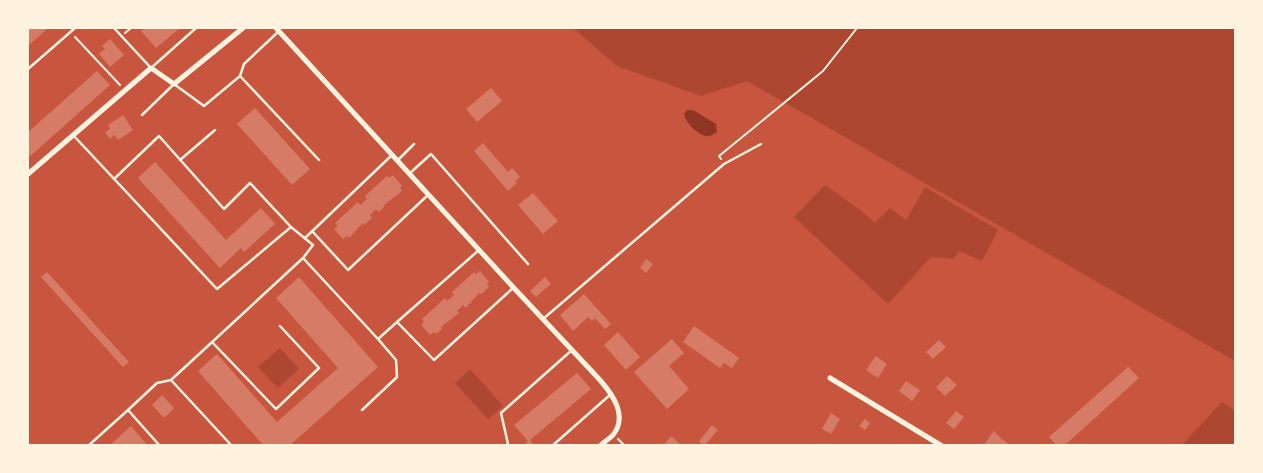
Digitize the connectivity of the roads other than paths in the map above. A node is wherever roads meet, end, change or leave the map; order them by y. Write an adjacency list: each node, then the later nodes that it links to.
1 (74, 28): 7 (lane)
2 (114, 28): 6 (lane)
3 (196, 28): 6 (lane)
4 (243, 28): 9 (street)
5 (277, 30): 8 (lane); 15 (street)
6 (151, 68): 9 (street); 12 (street)
7 (28, 69)
8 (240, 76): 9 (lane); 17 (lane)
9 (174, 84): 10 (lane)
10 (142, 115)
11 (215, 130): 16 (lane)
12 (73, 135): 19 (street); 21 (lane)
13 (414, 144): 18 (lane)
14 (761, 144): 30 (lane)
15 (392, 155): 18 (street); 24 (lane)
16 (180, 160): 21 (lane); 23 (lane)
17 (319, 160)
18 (397, 161): 20 (street)
19 (28, 174)
20 (409, 174): 22 (street); 28 (lane)
21 (114, 179): 23 (lane)
22 (428, 195): 24 (lane); 26 (street)
23 (291, 227): 25 (lane)
24 (312, 231): 25 (lane)
25 (305, 238): 27 (lane)
26 (479, 250): 29 (street); 31 (lane)
27 (303, 258): 33 (lane); 34 (lane)
28 (528, 264)
29 (513, 287): 30 (street); 31 (lane)
30 (543, 319): 35 (street)
31 (397, 322): 33 (lane)
32 (280, 326): 34 (lane)
33 (378, 339): 40 (lane)
34 (212, 342): 37 (lane)
35 (572, 350): 38 (street); 44 (lane)
36 (830, 378): 47 (street)
37 (171, 380): 39 (lane); 43 (lane)
38 (611, 393): 45 (lane); 46 (street)
39 (128, 410): 41 (lane); 42 (lane)
40 (362, 410)
41 (88, 446)
42 (160, 446)
43 (232, 446)
44 (505, 446)
45 (552, 446)
46 (600, 446)
47 (942, 446)

